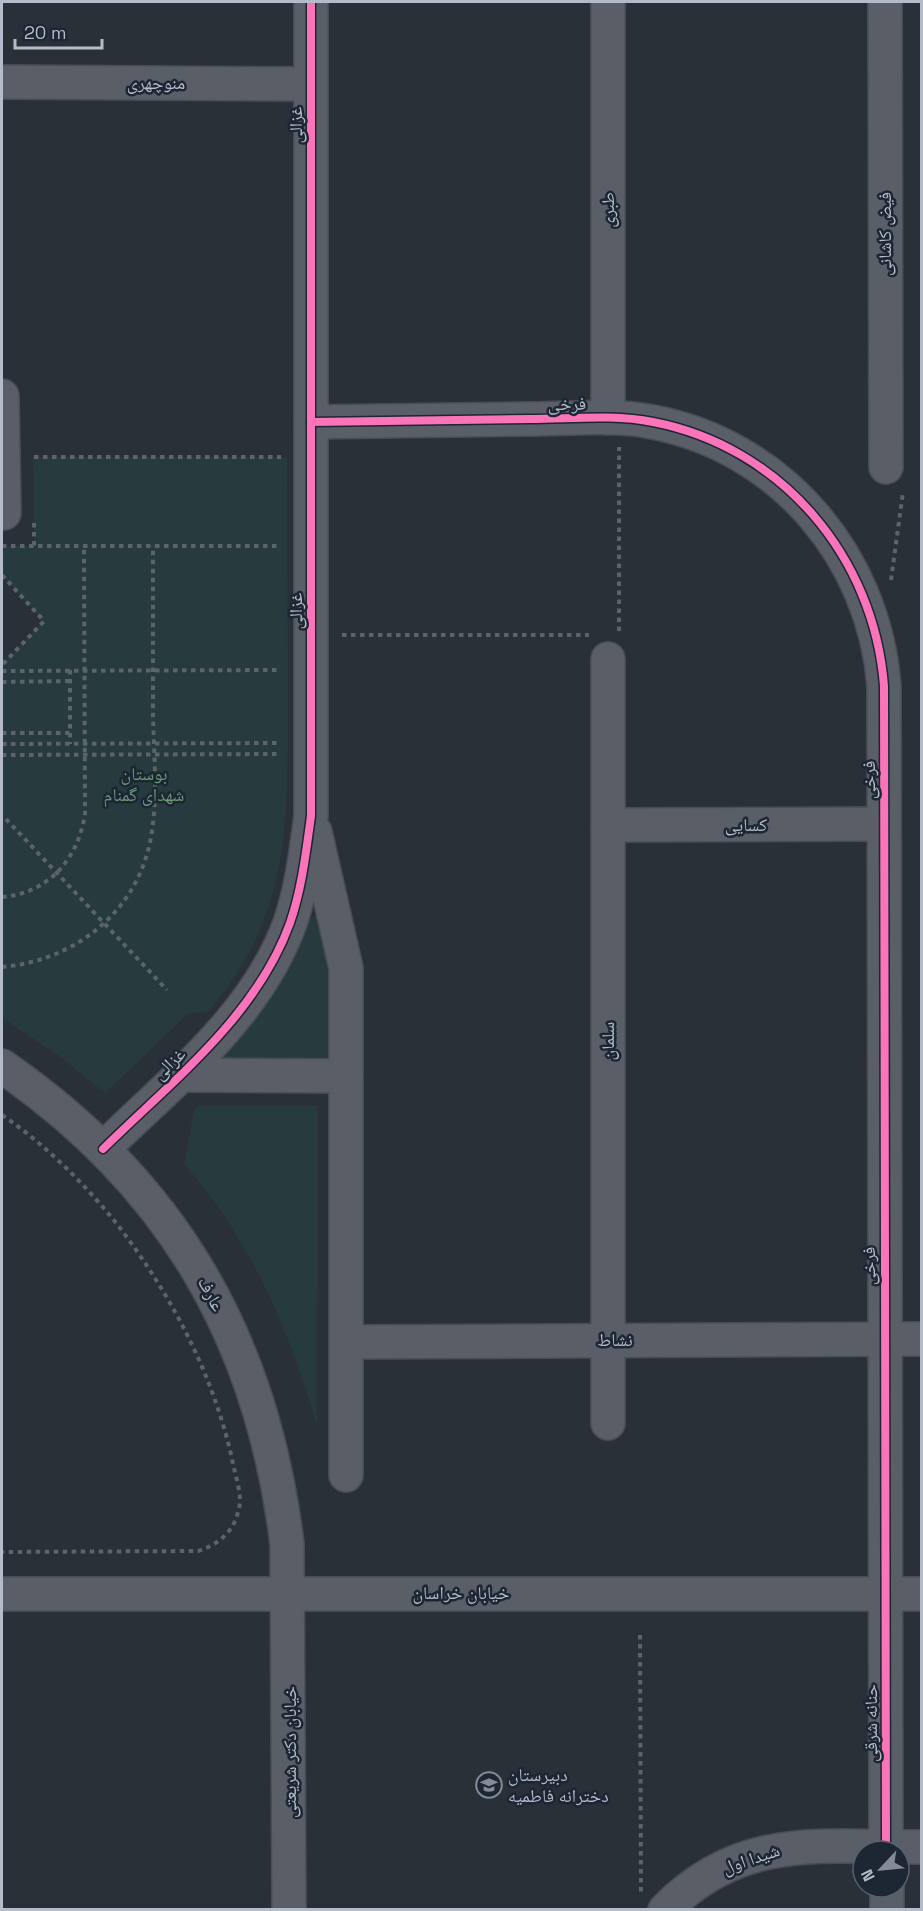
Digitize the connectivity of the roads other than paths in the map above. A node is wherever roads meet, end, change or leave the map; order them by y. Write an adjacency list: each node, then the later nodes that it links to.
1 (311, 2): 5 (street, غزالی)
2 (608, 2): 8 (street, طبری)
3 (885, 2): 9 (street, فیض کاشانی)
4 (2, 82): 5 (street, منوچهری)
5 (311, 84): 7 (street, غزالی)
6 (2, 396): 10 (street)
7 (311, 422): 8 (street, فرخی); 12 (street, غزالی)
8 (613, 431): 13 (street, فرخی)
9 (894, 477)
10 (4, 513)
11 (608, 643): 14 (street, سلمان)
12 (311, 816): 16 (street, غزالی); 17 (street, غزالی)
13 (884, 824): 14 (street, کسایی); 19 (street, فرخی)
14 (608, 825): 21 (street, سلمان)
15 (2, 1066): 18 (street, عارف)
16 (179, 1075): 17 (street, غزالی); 18 (street, غزالی)
17 (346, 1076): 22 (street, غزالی)
18 (103, 1149): 26 (street, عارف)
19 (884, 1339): 20 (street, نشاط); 21 (street, نشاط); 27 (street, فرخی)
20 (921, 1339)
21 (608, 1340): 22 (street, نشاط); 23 (street, سلمان)
22 (346, 1342): 24 (street, غزالی)
23 (608, 1423)
24 (346, 1475)
25 (2, 1593): 26 (street, خیابان خراسان)
26 (290, 1594): 27 (street, خیابان خراسان); 32 (street, خیابان دکتر شریعتی)
27 (886, 1594): 28 (street, خیابان خراسان); 29 (street, حنانه شرقی)
28 (921, 1594)
29 (886, 1839)
30 (851, 1848): 31 (street, شیدا اول)
31 (653, 1906)
32 (290, 1910)

